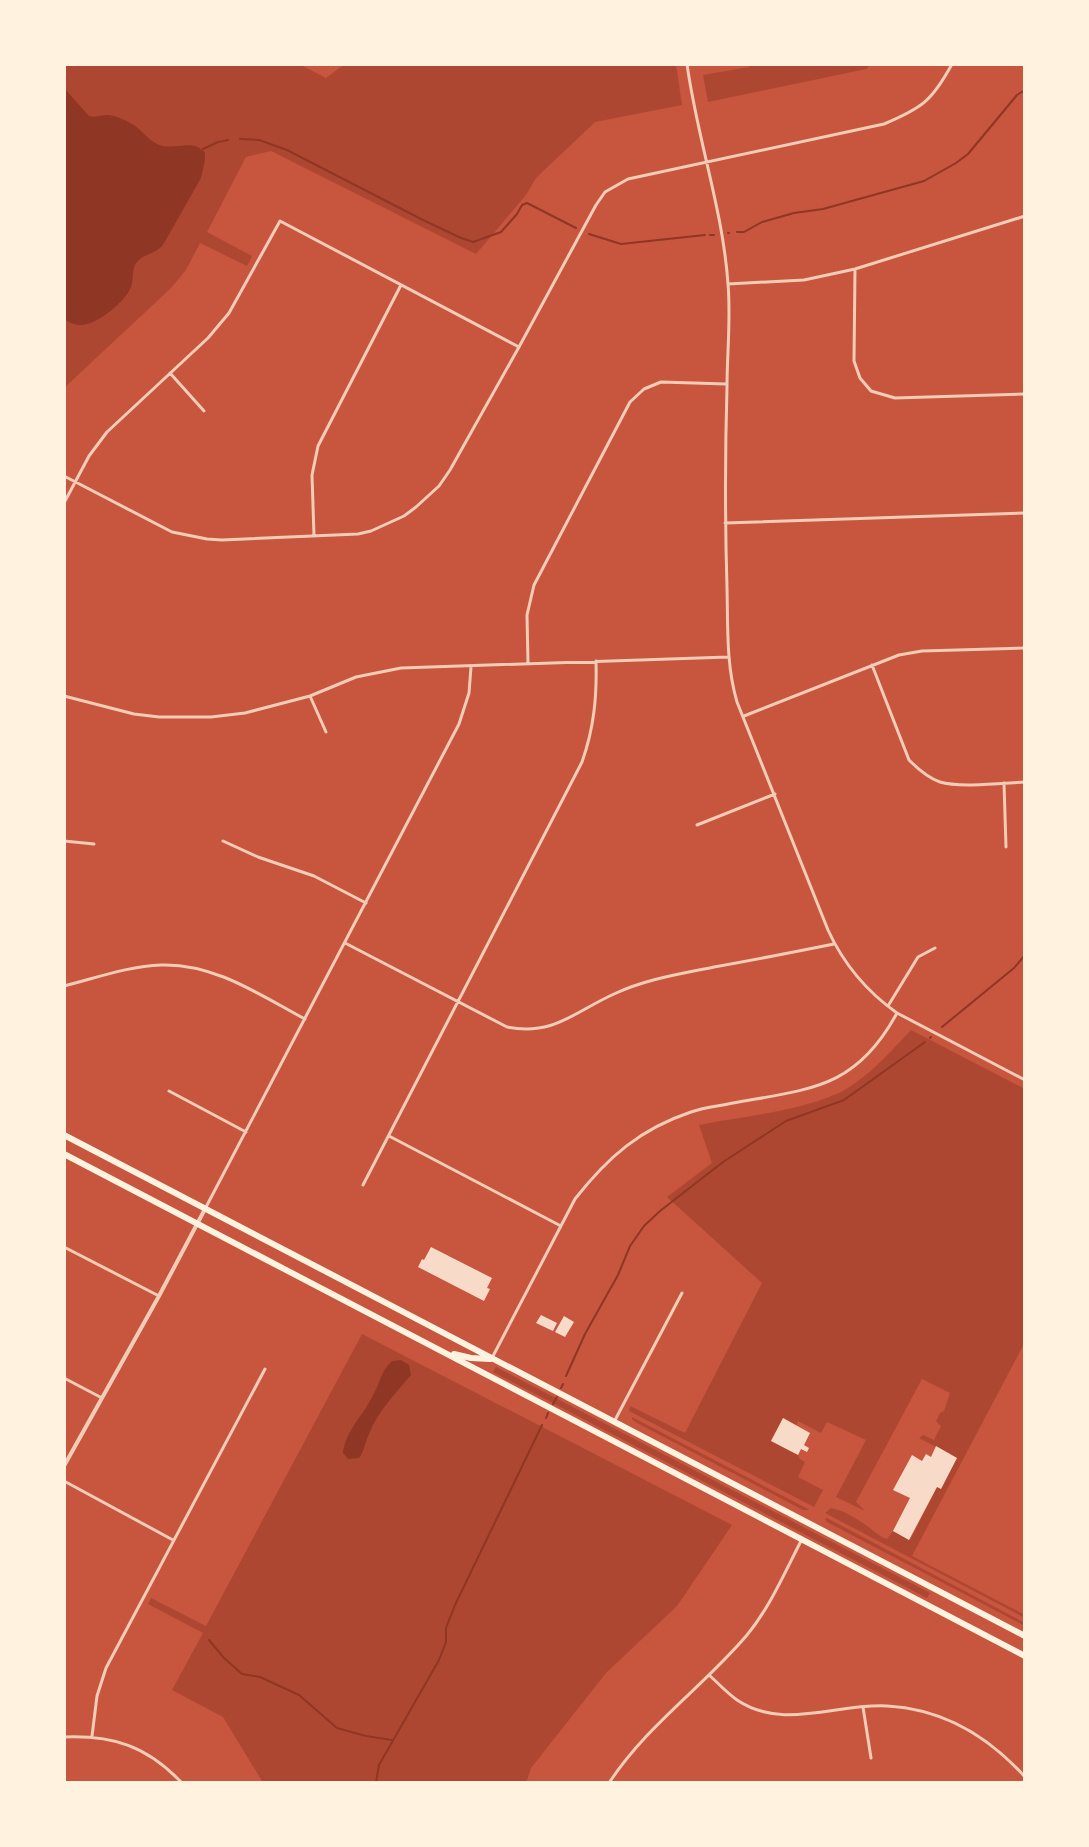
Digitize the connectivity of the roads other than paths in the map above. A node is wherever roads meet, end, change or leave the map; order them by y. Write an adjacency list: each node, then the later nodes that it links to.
1 (687, 64): 3 (street)
2 (952, 64): 3 (street)
3 (706, 162): 6 (street); 8 (street)
4 (1025, 216): 5 (street)
5 (855, 269): 6 (street); 11 (street)
6 (728, 284): 10 (street)
7 (401, 285): 8 (street); 9 (street); 18 (street)
8 (519, 347): 18 (street)
9 (170, 373): 12 (street); 14 (street)
10 (727, 384): 17 (street); 22 (street)
11 (1025, 394)
12 (204, 411)
13 (64, 476): 14 (street)
14 (75, 482): 15 (street); 18 (street)
15 (64, 503)
16 (1025, 513): 17 (street)
17 (725, 523): 20 (street)
18 (314, 536)
19 (1025, 648): 23 (street)
20 (728, 657): 21 (street); 27 (street)
21 (596, 661): 22 (street); 42 (street)
22 (528, 663): 24 (street)
23 (872, 665): 27 (street); 30 (street)
24 (471, 667): 26 (street); 37 (street)
25 (64, 696): 26 (street)
26 (310, 696): 28 (street)
27 (744, 716): 31 (street)
28 (326, 732)
29 (1025, 782): 30 (street)
30 (1004, 783): 36 (street)
31 (775, 794): 32 (street); 39 (street)
32 (697, 825)
33 (64, 841): 35 (street)
34 (223, 841): 37 (street)
35 (94, 844)
36 (1006, 847)
37 (366, 903): 38 (street)
38 (345, 943): 42 (street); 45 (street)
39 (835, 944): 42 (street); 43 (street)
40 (935, 948): 43 (street)
41 (64, 986): 45 (street)
42 (458, 1002): 50 (street)
43 (888, 1006): 44 (street)
44 (897, 1013): 46 (street); 55 (street)
45 (305, 1019): 48 (street)
46 (1025, 1080)
47 (169, 1091): 48 (street)
48 (246, 1132): 53 (street)
49 (64, 1135): 53 (main road)
50 (389, 1136): 52 (street); 55 (street)
51 (64, 1154): 54 (main road)
52 (363, 1185)
53 (205, 1209): 54 (street); 60 (main road)
54 (198, 1223): 58 (street); 59 (main road)
55 (561, 1226): 60 (street)
56 (64, 1247): 58 (street)
57 (682, 1293): 64 (street)
58 (159, 1296): 63 (street)
59 (439, 1349): 60 (main road); 67 (main road)
60 (492, 1358): 64 (main road)
61 (265, 1369): 68 (street)
62 (64, 1378): 63 (street)
63 (102, 1398): 65 (street)
64 (614, 1422): 69 (main road)
65 (64, 1466)
66 (64, 1481): 68 (street)
67 (802, 1539): 70 (main road); 71 (street)
68 (173, 1540): 73 (street)
69 (1025, 1636)
70 (1025, 1656)
71 (709, 1675): 72 (street); 78 (street)
72 (863, 1707): 75 (street); 76 (street)
73 (92, 1736): 74 (street); 77 (street)
74 (64, 1737)
75 (871, 1758)
76 (1025, 1777)
77 (182, 1783)
78 (609, 1783)

